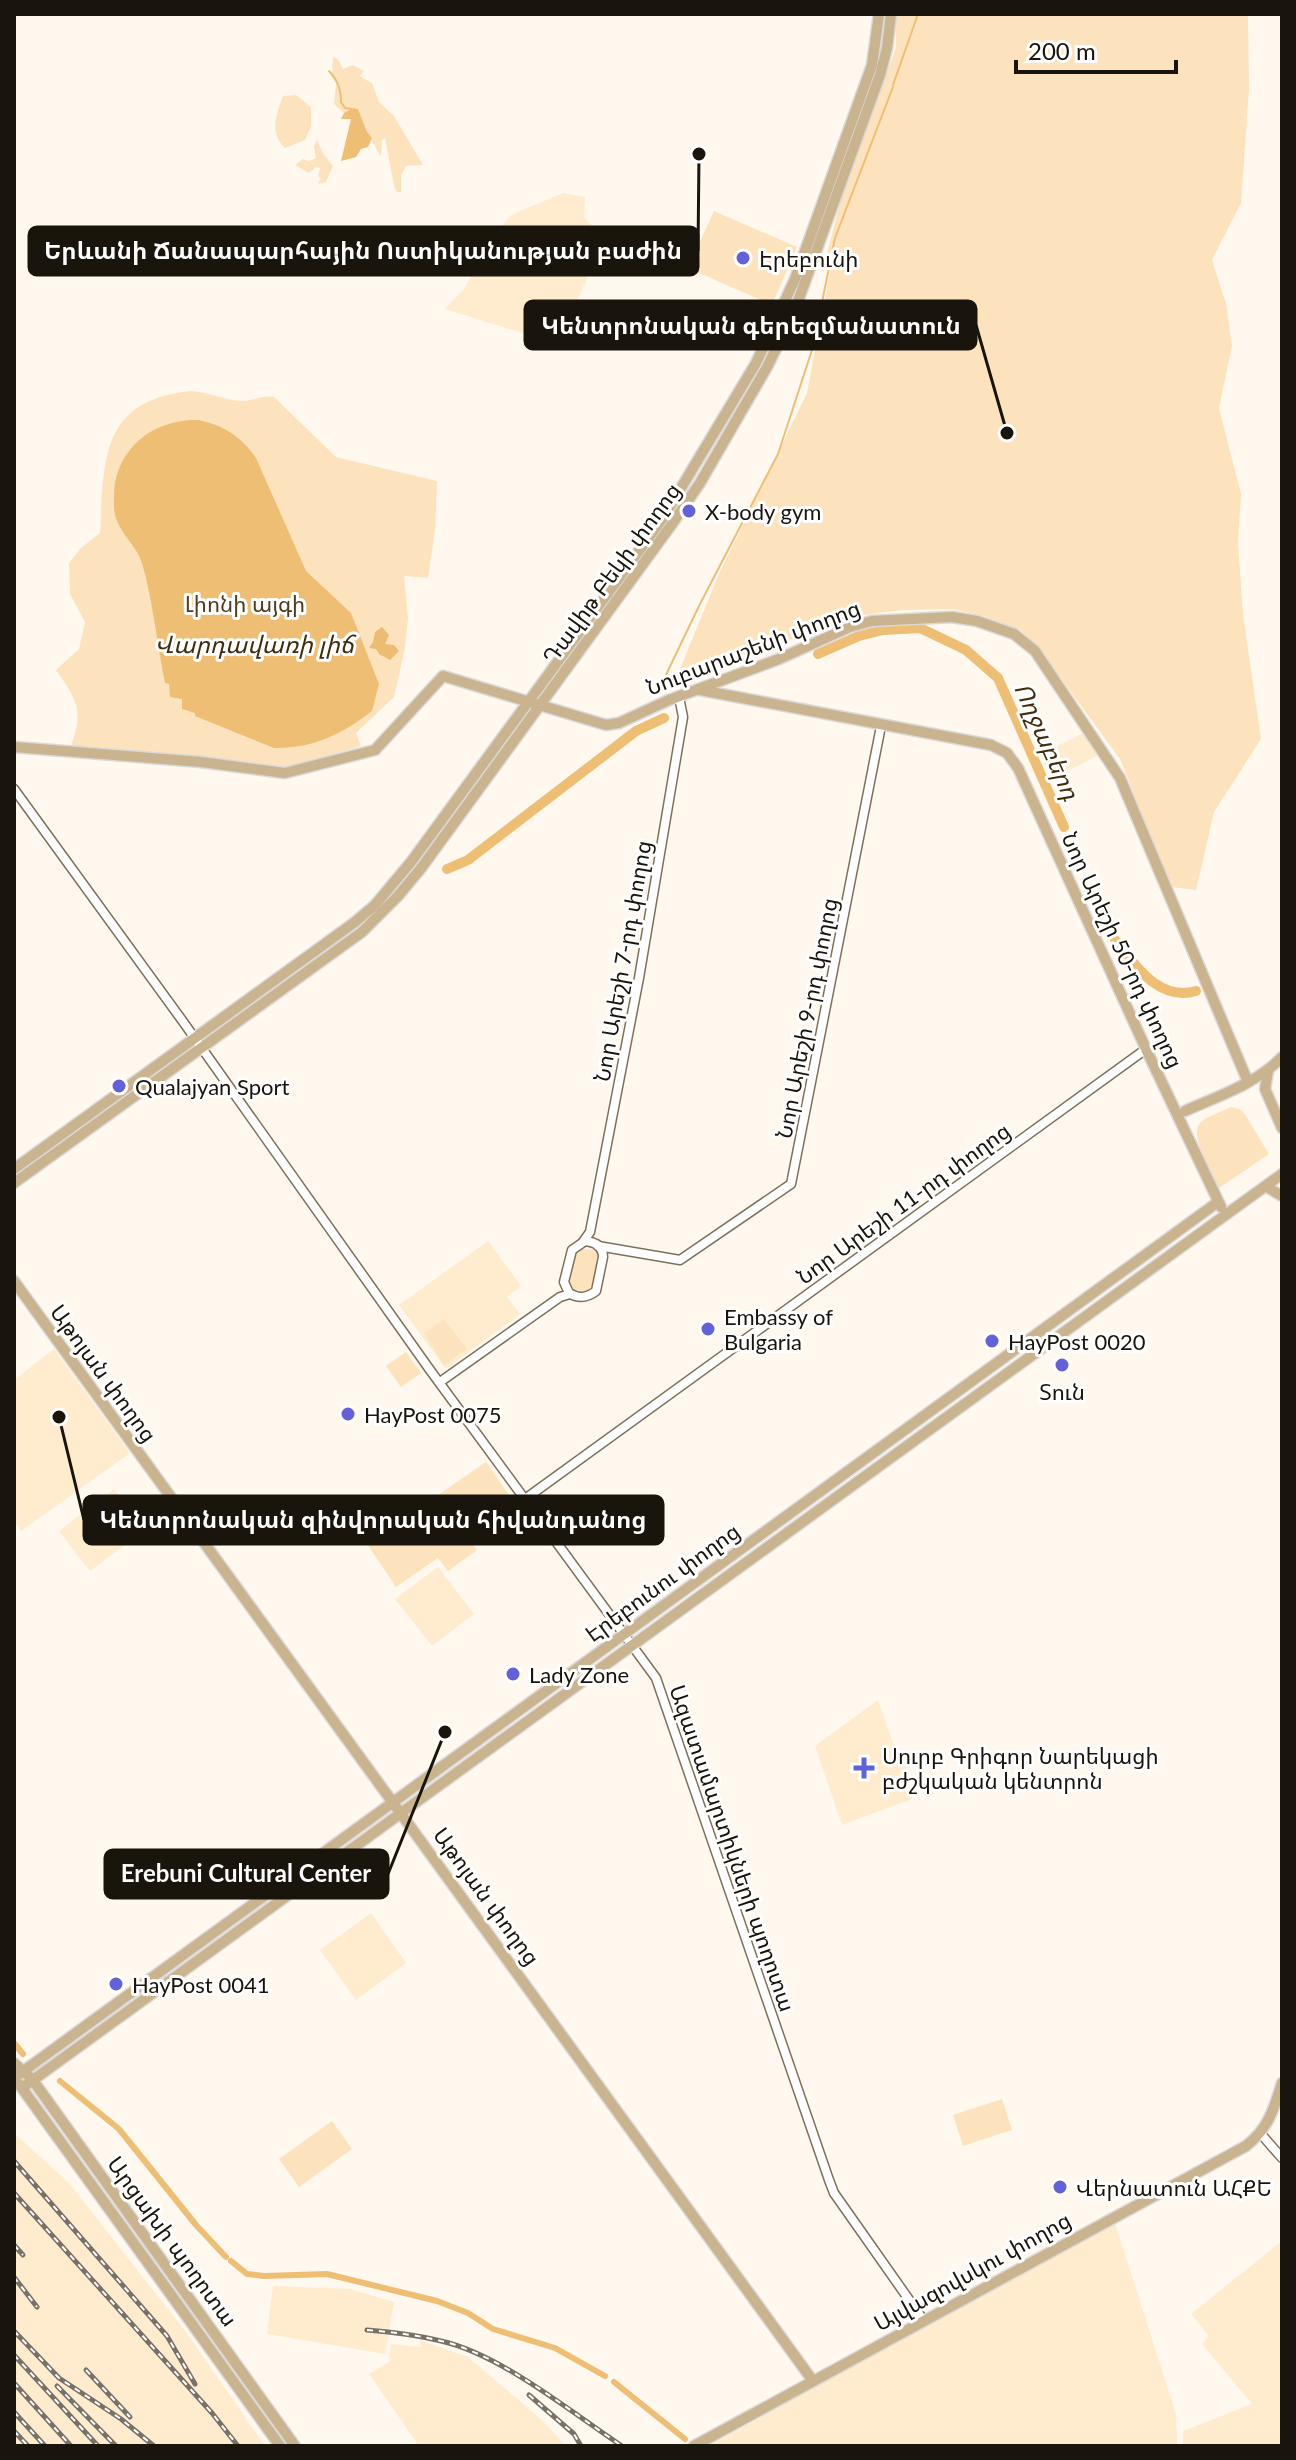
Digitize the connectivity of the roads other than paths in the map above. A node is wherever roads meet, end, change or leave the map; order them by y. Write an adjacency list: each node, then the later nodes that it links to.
1 (879, 14): 7 (main road, Դավիթ Բեկի փողոց)
2 (891, 14): 8 (main road, Դավիթ Բեկի փողոց)
3 (737, 676): 4 (main road, Նուբարաշենի փողոց); 5 (main road); 16 (main road, Նուբարաշենի փողոց)
4 (698, 690): 5 (main road, Նոր Արեշի 50-րդ փողոց); 6 (main road, Նուբարաշենի փողոց)
5 (733, 694): 9 (main road, Նոր Արեշի 50-րդ փողոց)
6 (679, 697): 8 (main road, Նուբարաշենի փողոց); 29 (street, Նոր Արեշի 7-րդ փողոց)
7 (528, 701): 8 (main road, Նուբարաշենի փողոց); 10 (main road, Նուբարաշենի փողոց); 12 (main road, Դավիթ Բեկի փողոց)
8 (540, 705): 12 (main road, Դավիթ Բեկի փողոց)
9 (881, 726): 13 (main road, Նոր Արեշի 50-րդ փողոց); 32 (street, Նոր Արեշի 9-րդ փողոց)
10 (14, 747)
11 (14, 789): 12 (street, Ազատամարտիկների պողոտա)
12 (198, 1042): 22 (main road); 24 (main road); 38 (street, Ազատամարտիկների պողոտա)
13 (1146, 1049): 18 (main road, Նոր Արեշի 50-րդ փողոց); 39 (street, Նոր Արեշի 11-րդ փողոց)
14 (1282, 1057): 15 (main road)
15 (1268, 1071): 16 (main road); 17 (main road)
16 (1248, 1082): 17 (main road); 19 (main road)
17 (1265, 1089): 21 (main road)
18 (1172, 1103): 19 (main road); 20 (main road, Նոր Արեշի 50-րդ փողոց)
19 (1185, 1111): 20 (main road)
20 (1183, 1126): 27 (main road, Նոր Արեշի 50-րդ փողոց)
21 (1282, 1128)
22 (14, 1169)
23 (1281, 1179): 25 (main road, Էրեբունու փողոց)
24 (14, 1183)
25 (1267, 1187): 26 (main road); 28 (main road, Էրեբունու փողոց)
26 (1282, 1196)
27 (1218, 1202): 28 (main road, Նոր Արեշի 50-րդ փողոց); 40 (main road, Էրեբունու փողոց)
28 (1226, 1215): 41 (main road, Էրեբունու փողոց)
29 (590, 1232): 30 (street, Նոր Արեշի 7-րդ փողոց); 31 (street, Նոր Արեշի 7-րդ փողոց)
30 (583, 1242): 31 (street); 35 (street)
31 (596, 1244): 32 (street); 33 (street)
32 (611, 1248): 33 (street)
33 (603, 1255): 36 (street)
34 (14, 1281): 42 (main road, Աթոյան փողոց)
35 (564, 1285): 36 (street); 37 (street)
36 (570, 1294): 37 (street)
37 (560, 1297): 38 (street)
38 (440, 1382): 39 (street, Ազատամարտիկների պողոտա)
39 (525, 1499): 40 (street, Ազատամարտիկների պողոտա)
40 (624, 1635): 41 (street, Ազատամարտիկների պողոտա); 42 (main road, Էրեբունու փողոց)
41 (632, 1646): 43 (main road, Էրեբունու փողոց); 51 (street, Ազատամարտիկների պողոտա)
42 (394, 1801): 43 (main road, Աթոյան փողոց); 45 (main road, Էրեբունու փողոց)
43 (402, 1812): 45 (main road, Էրեբունու փողոց); 52 (main road, Աթոյան փողոց)
44 (14, 2063): 45 (main road, Արցախի պողոտա)
45 (28, 2075): 46 (main road, Էրեբունու փողոց); 48 (main road, Էրեբունու փողոց); 54 (main road, Արցախի պողոտա)
46 (14, 2079): 48 (main road, Արցախի պողոտա)
47 (1282, 2083): 49 (main road)
48 (22, 2088): 53 (main road, Արցախի պողոտա)
49 (1261, 2134): 50 (street); 51 (main road, Այվազովսկու փողոց)
50 (1282, 2158)
51 (924, 2321): 52 (main road, Այվազովսկու փողոց)
52 (813, 2381): 55 (main road, Այվազովսկու փողոց)
53 (280, 2446)
54 (295, 2446)
55 (694, 2446)

